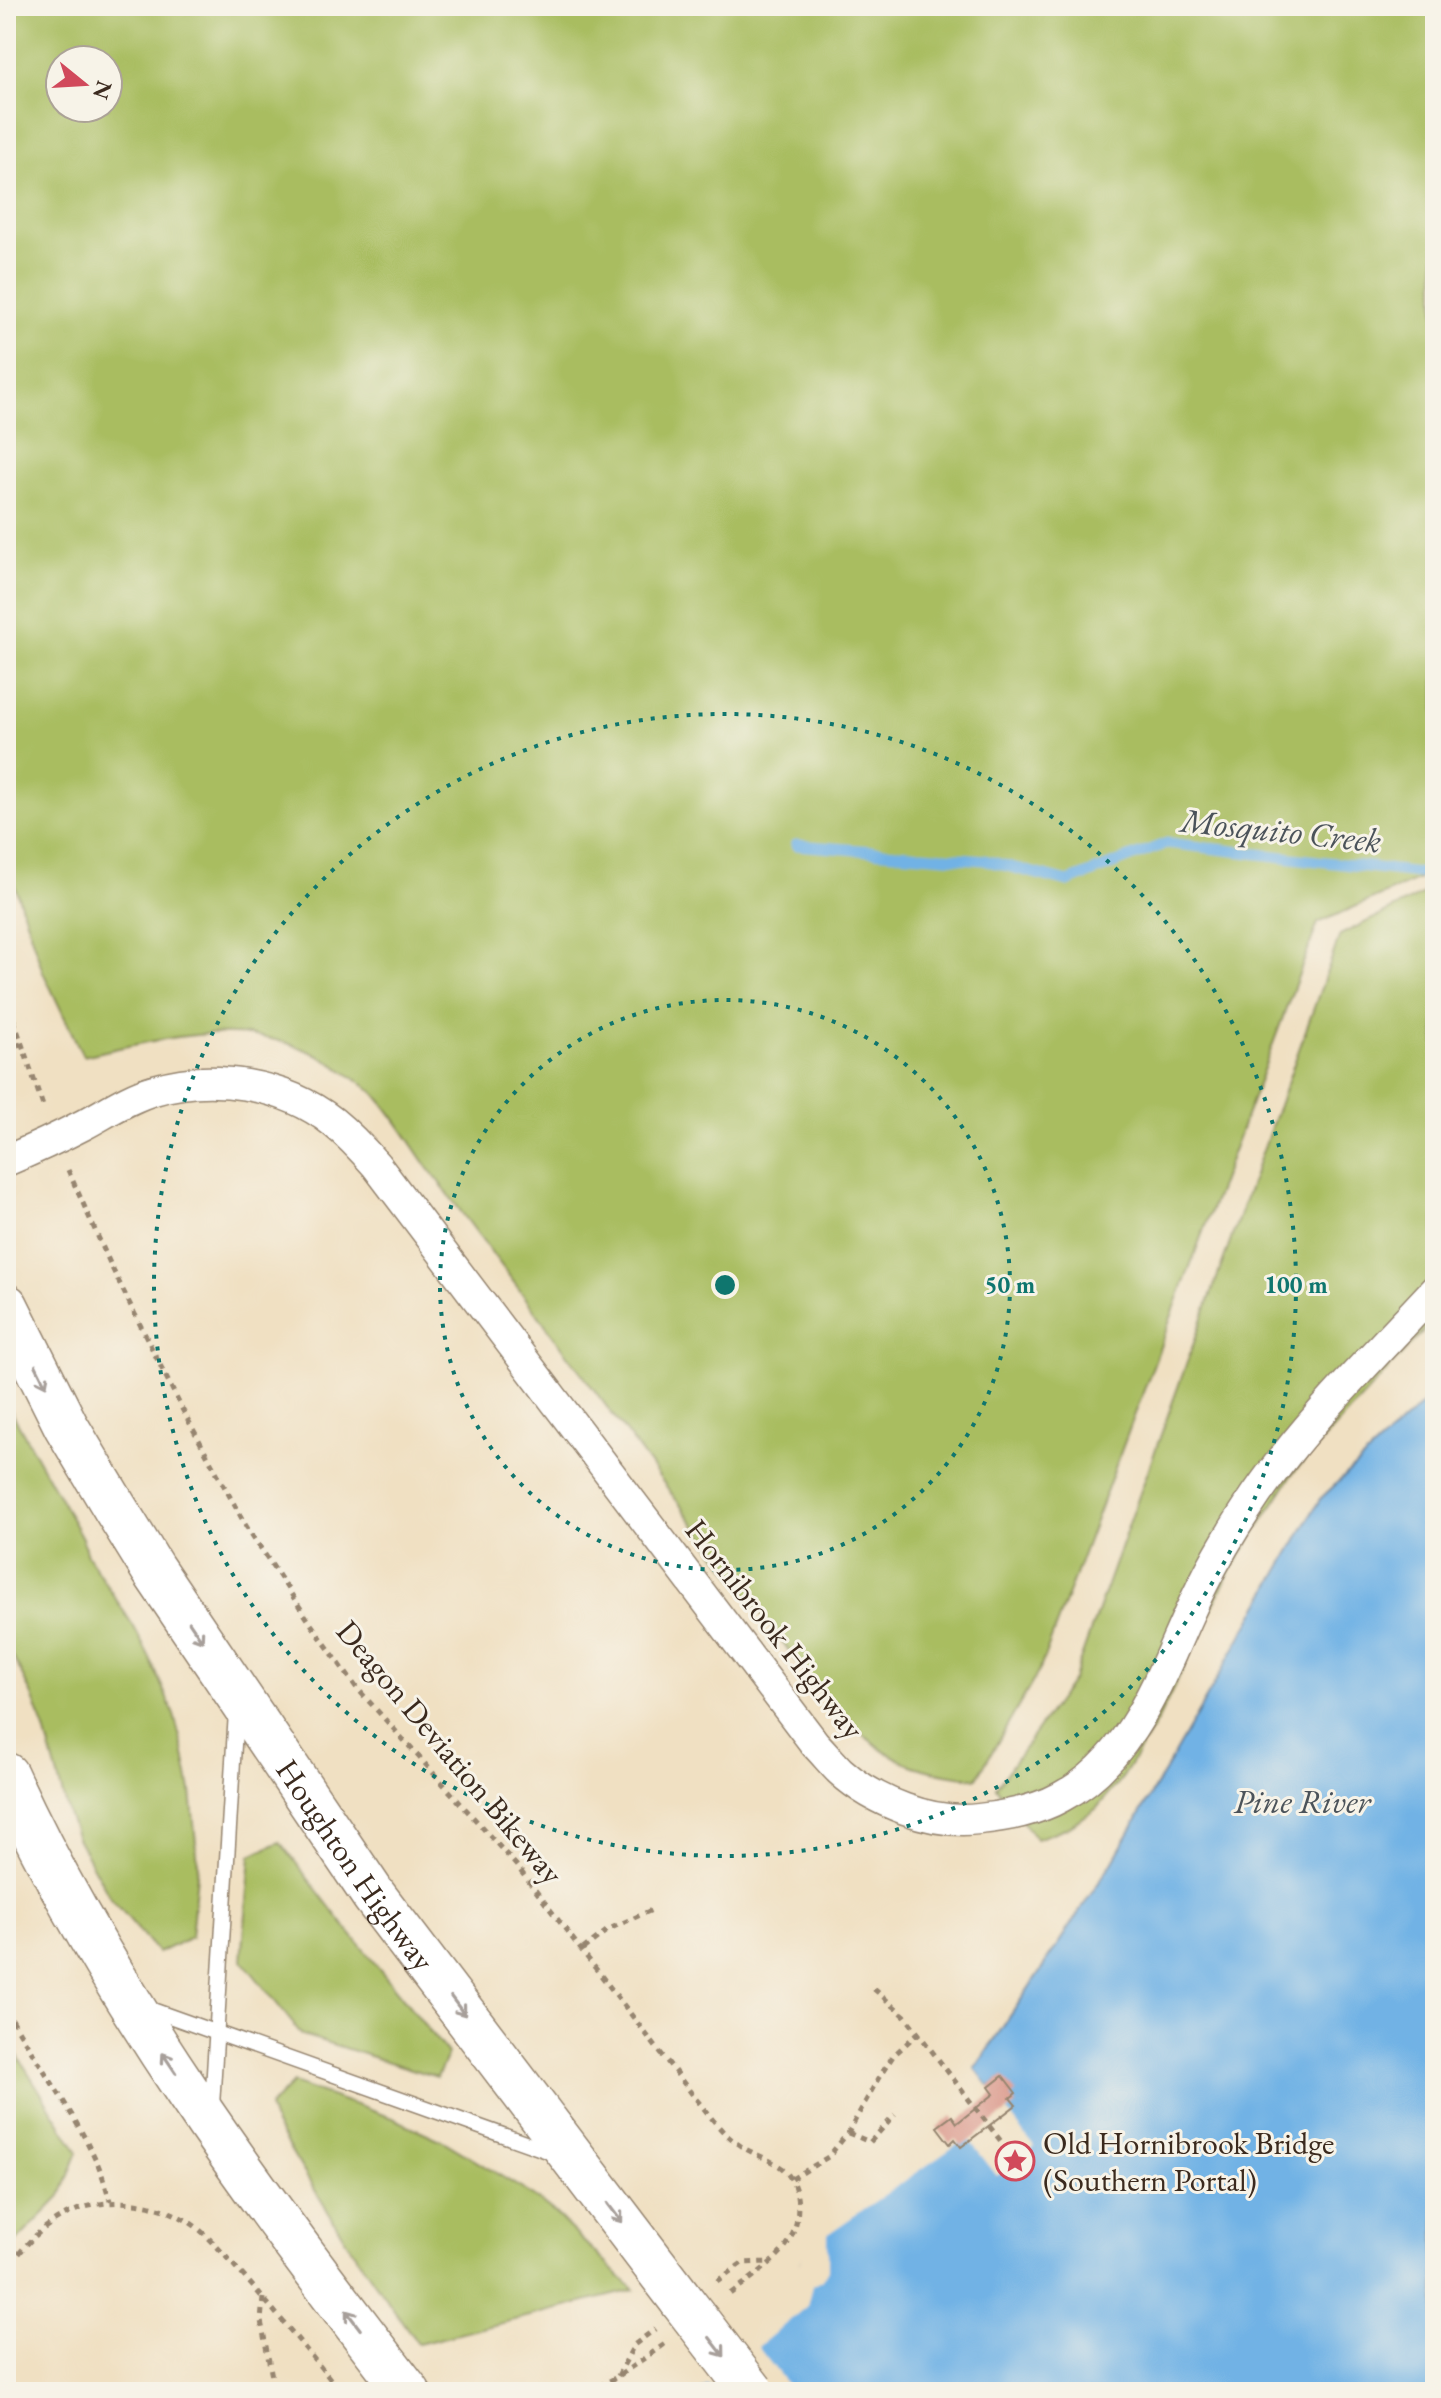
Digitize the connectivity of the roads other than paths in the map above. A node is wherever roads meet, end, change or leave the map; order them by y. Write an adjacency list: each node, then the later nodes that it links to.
1 (6, 1161): 2 (street, Hornibrook Highway)
2 (1435, 1290)
3 (6, 1306): 4 (highway, Houghton Highway, one-way to 4)
4 (237, 1692): 7 (lane); 9 (highway, Houghton Highway, one-way to 9)
5 (6, 1775): 6 (highway)
6 (127, 2001): 7 (lane); 8 (highway, one-way to 6)
7 (218, 2032): 8 (lane); 9 (lane)
8 (211, 2126): 10 (highway, one-way to 8)
9 (575, 2161): 11 (highway, Houghton Highway, one-way to 11, bridge)
10 (404, 2387)
11 (752, 2392)

